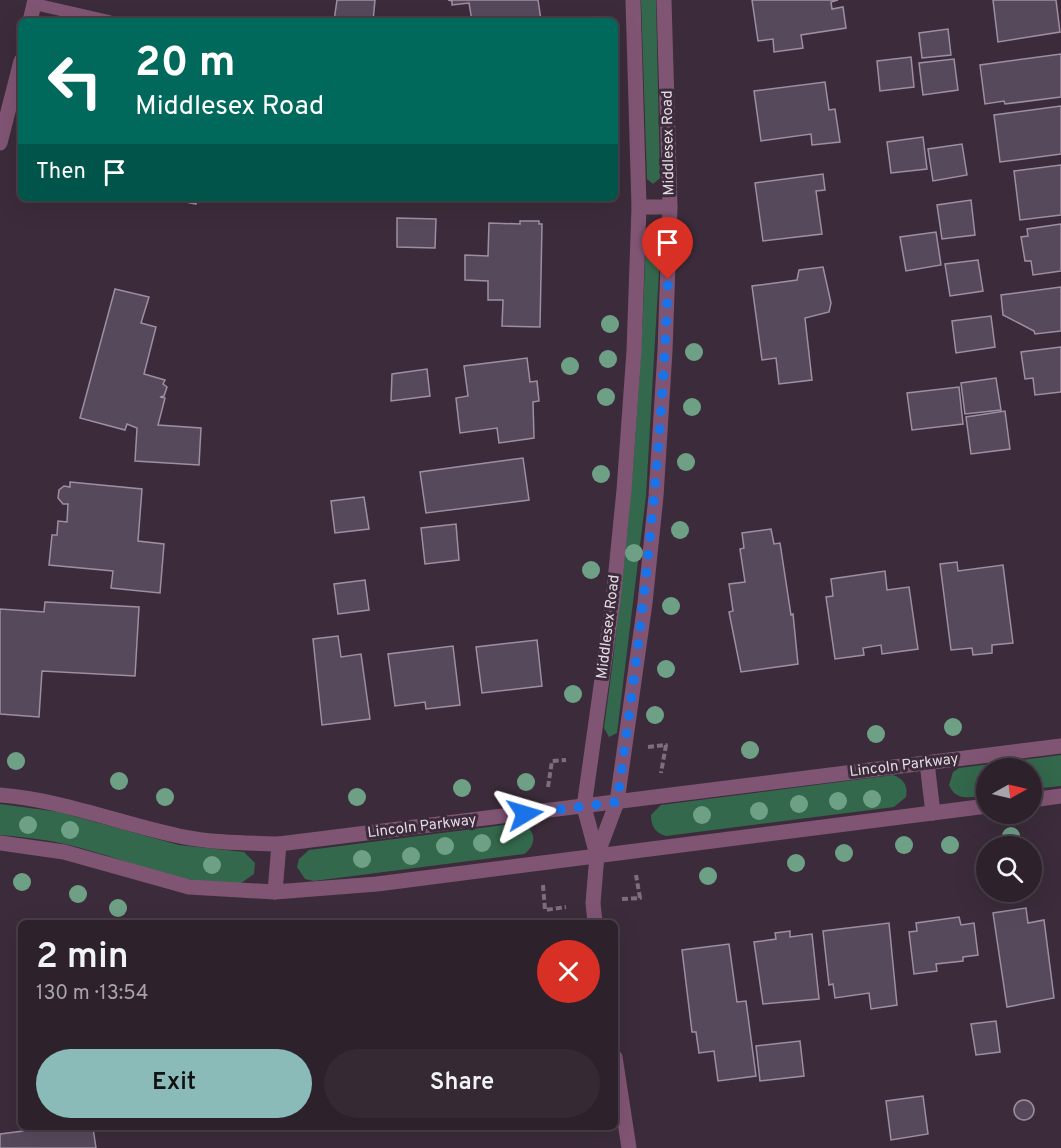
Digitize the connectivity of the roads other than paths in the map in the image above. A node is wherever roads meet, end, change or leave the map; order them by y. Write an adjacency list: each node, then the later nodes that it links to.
1 (633, 0): 8 (street, Middlesex Road)
2 (664, 0): 9 (street, Middlesex Road)
3 (35, 2): 4 (street); 5 (lane)
4 (31, 18)
5 (96, 18)
6 (18, 72): 7 (street)
7 (0, 143)
8 (639, 207): 9 (street); 16 (street, Middlesex Road)
9 (670, 207): 15 (street, Middlesex Road)
10 (1061, 746): 11 (street, Lincoln Parkway)
11 (927, 763): 15 (street, Lincoln Parkway); 18 (street)
12 (0, 795): 20 (street, Lincoln Parkway)
13 (1061, 796): 14 (street)
14 (1042, 799)
15 (617, 802): 16 (street, Lincoln Parkway); 21 (street, Middlesex Road)
16 (584, 807): 20 (street, Lincoln Parkway); 21 (street, Middlesex Road)
17 (976, 807): 18 (street)
18 (933, 813): 21 (street)
19 (0, 843): 22 (street)
20 (279, 844): 22 (street)
21 (597, 855): 22 (street); 23 (street, Middlesex Road)
22 (275, 892)
23 (595, 920)
24 (618, 1078): 25 (street)
25 (628, 1148)

